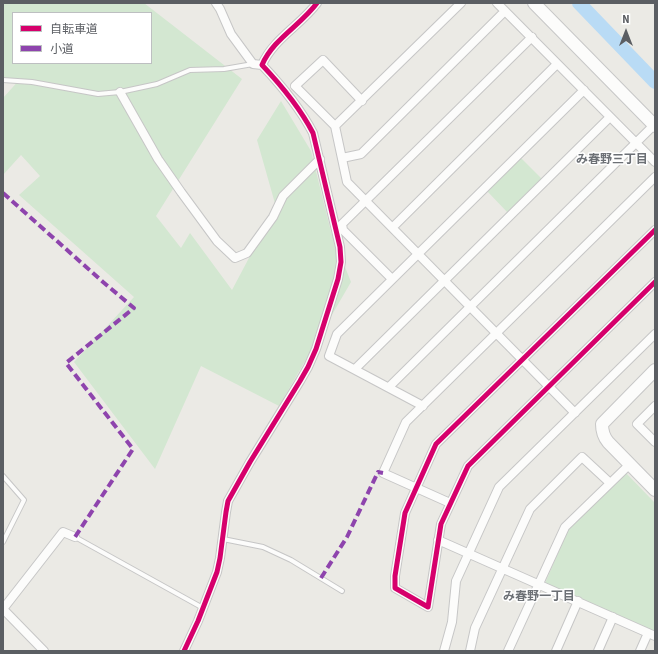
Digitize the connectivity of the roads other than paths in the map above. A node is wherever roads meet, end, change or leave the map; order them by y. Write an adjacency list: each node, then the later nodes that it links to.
1 (216, 3): 8 (street)
2 (317, 3): 8 (street)
3 (461, 3): 13 (street)
4 (497, 3): 6 (street)
5 (534, 3): 16 (street)
6 (505, 11): 7 (street); 18 (street)
7 (532, 37): 9 (street); 22 (street)
8 (257, 64): 12 (lane); 19 (street)
9 (557, 64): 11 (street); 23 (street)
10 (3, 80): 12 (lane)
11 (584, 90): 14 (street); 25 (street)
12 (120, 92): 19 (street)
13 (362, 101): 15 (street); 15 (street)
14 (610, 117): 17 (street); 27 (street)
15 (335, 126): 18 (street)
16 (655, 126): 17 (street)
17 (636, 144): 20 (street); 29 (street)
18 (342, 158): 22 (street)
19 (320, 159): 48 (street)
20 (655, 162)
21 (655, 177): 30 (street)
22 (366, 201): 23 (street); 26 (street)
23 (393, 227): 25 (street)
24 (655, 230): 32 (street)
25 (419, 254): 26 (street); 27 (street)
26 (392, 280): 33 (street)
27 (445, 280): 29 (street); 33 (street)
28 (655, 282): 35 (street)
29 (471, 306): 30 (street); 36 (street)
30 (497, 333): 32 (street); 37 (street)
31 (655, 334): 39 (street)
32 (523, 360): 35 (street); 44 (street)
33 (355, 369): 36 (street)
34 (655, 370): 41 (street)
35 (549, 386): 39 (street); 46 (street)
36 (389, 387): 37 (street)
37 (423, 406): 44 (street)
38 (655, 406): 40 (street)
39 (575, 413): 51 (street)
40 (655, 442)
41 (630, 464): 43 (street); 45 (street)
42 (3, 476): 50 (lane)
43 (610, 483): 52 (street); 53 (street)
44 (416, 488): 46 (street); 49 (street)
45 (655, 490)
46 (450, 503): 49 (street)
47 (75, 537): 56 (lane); 57 (street)
48 (222, 539): 54 (lane); 56 (street)
49 (438, 540): 51 (street)
50 (3, 542)
51 (469, 553): 52 (street); 62 (street)
52 (503, 568): 53 (street); 63 (street)
53 (539, 585): 55 (street); 64 (street)
54 (342, 590)
55 (578, 602): 58 (street); 65 (street)
56 (203, 608): 61 (street)
57 (3, 609): 60 (street)
58 (613, 617): 59 (street); 66 (street)
59 (652, 634): 67 (street)
60 (44, 651)
61 (184, 651)
62 (444, 651)
63 (470, 651)
64 (508, 651)
65 (556, 651)
66 (598, 651)
67 (640, 651)

